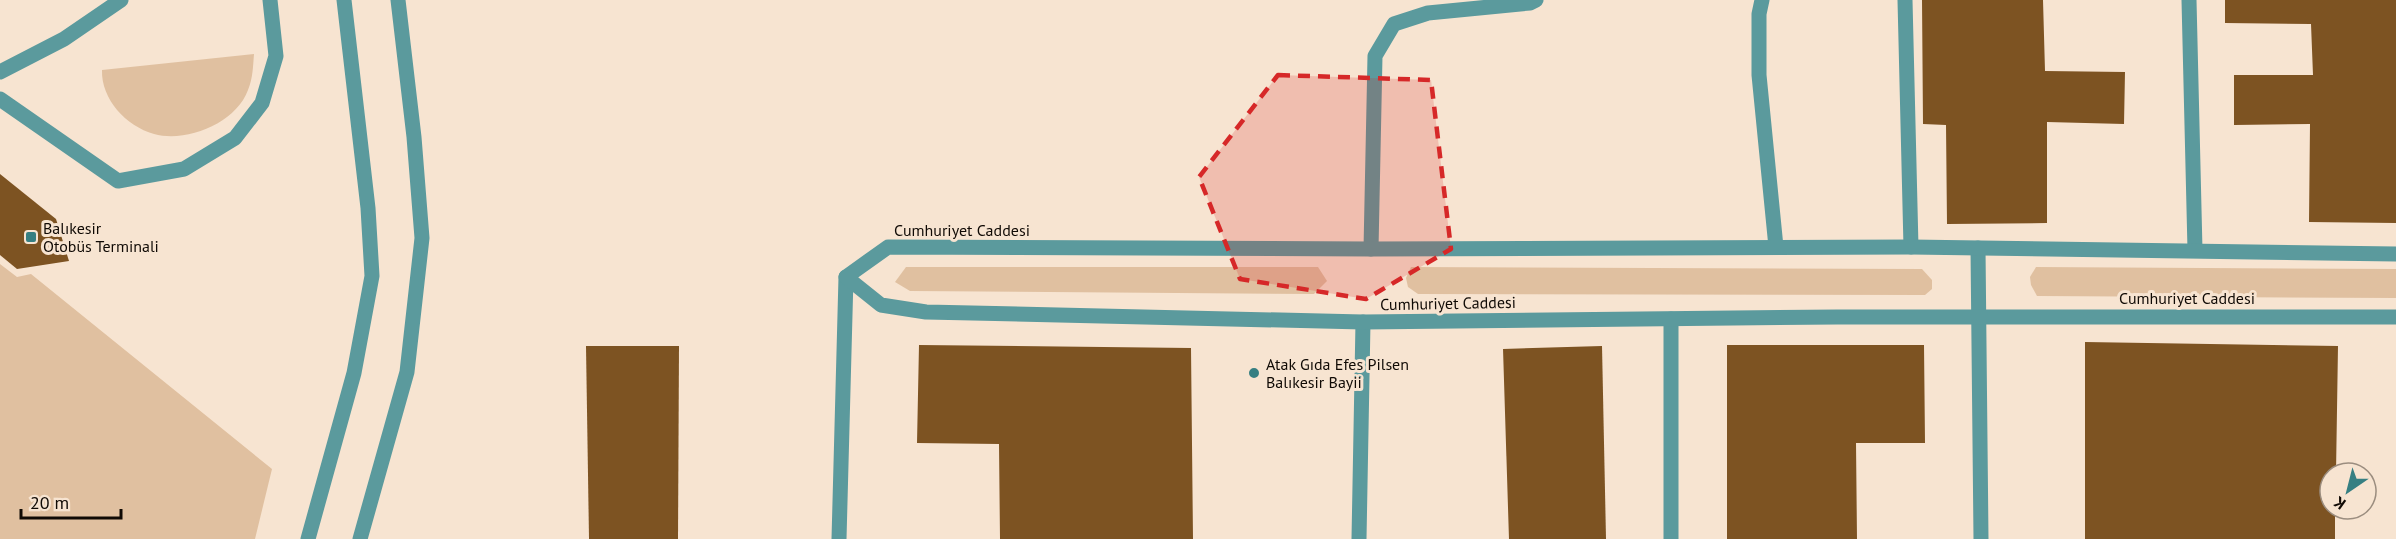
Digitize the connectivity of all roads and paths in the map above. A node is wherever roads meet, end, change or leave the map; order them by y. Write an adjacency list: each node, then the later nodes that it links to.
1 (121, 0): 9 (street)
2 (270, 0): 10 (street)
3 (344, 0): 22 (street)
4 (398, 0): 23 (street)
5 (1536, 0): 14 (street)
6 (1762, 0): 11 (street)
7 (1905, 0): 12 (street)
8 (2188, 0): 15 (street)
9 (0, 72)
10 (0, 99)
11 (1776, 247): 12 (street, Cumhuriyet Caddesi); 14 (street, Cumhuriyet Caddesi)
12 (1911, 247): 13 (street, Cumhuriyet Caddesi)
13 (1978, 248): 15 (street, Cumhuriyet Caddesi); 18 (street)
14 (1371, 249): 17 (street, Cumhuriyet Caddesi)
15 (2195, 250): 16 (street, Cumhuriyet Caddesi)
16 (2396, 254)
17 (846, 277): 21 (street, Cumhuriyet Caddesi); 24 (street)
18 (1978, 316): 19 (street, Cumhuriyet Caddesi); 20 (street, Cumhuriyet Caddesi); 27 (street)
19 (2396, 316)
20 (1671, 319): 21 (street, Cumhuriyet Caddesi); 26 (street)
21 (1363, 322): 25 (street)
22 (309, 539)
23 (360, 539)
24 (839, 539)
25 (1359, 539)
26 (1671, 539)
27 (1981, 539)

